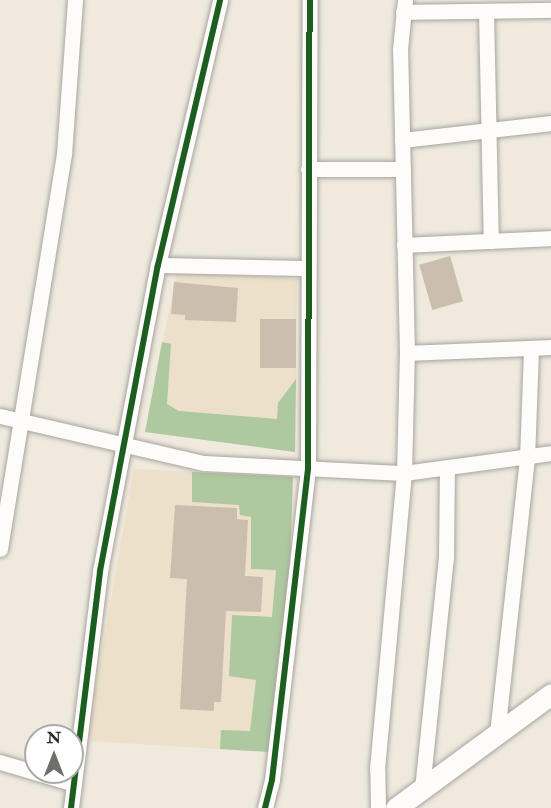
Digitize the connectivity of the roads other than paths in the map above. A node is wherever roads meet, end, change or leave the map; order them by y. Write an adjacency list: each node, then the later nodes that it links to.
1 (75, 0): 21 (street)
2 (220, 0): 15 (street)
3 (310, 0): 10 (street)
4 (404, 6): 6 (street); 9 (street)
5 (551, 10): 6 (street)
6 (486, 11): 8 (street)
7 (551, 123): 8 (street)
8 (490, 131): 9 (street); 13 (street)
9 (402, 140): 11 (street)
10 (308, 169): 11 (street); 16 (street)
11 (403, 170): 14 (street)
12 (551, 238): 13 (street)
13 (491, 241): 14 (street)
14 (404, 245): 19 (street)
15 (158, 265): 16 (street); 22 (street)
16 (307, 268): 25 (street)
17 (551, 347): 18 (street)
18 (531, 350): 19 (street); 24 (street)
19 (407, 353): 27 (street)
20 (0, 416): 21 (street)
21 (22, 419): 22 (street); 28 (street)
22 (124, 444): 25 (street); 30 (street)
23 (551, 453): 24 (street)
24 (527, 459): 26 (street); 31 (street)
25 (308, 468): 27 (street); 37 (street)
26 (447, 468): 27 (street); 35 (street)
27 (404, 473): 38 (street)
28 (0, 549)
29 (551, 694): 31 (street)
30 (79, 724)
31 (497, 734): 35 (street)
32 (0, 762): 33 (street)
33 (24, 769)
34 (71, 784): 36 (street)
35 (422, 789): 39 (street)
36 (71, 808)
37 (265, 808)
38 (378, 808)
39 (396, 808)

